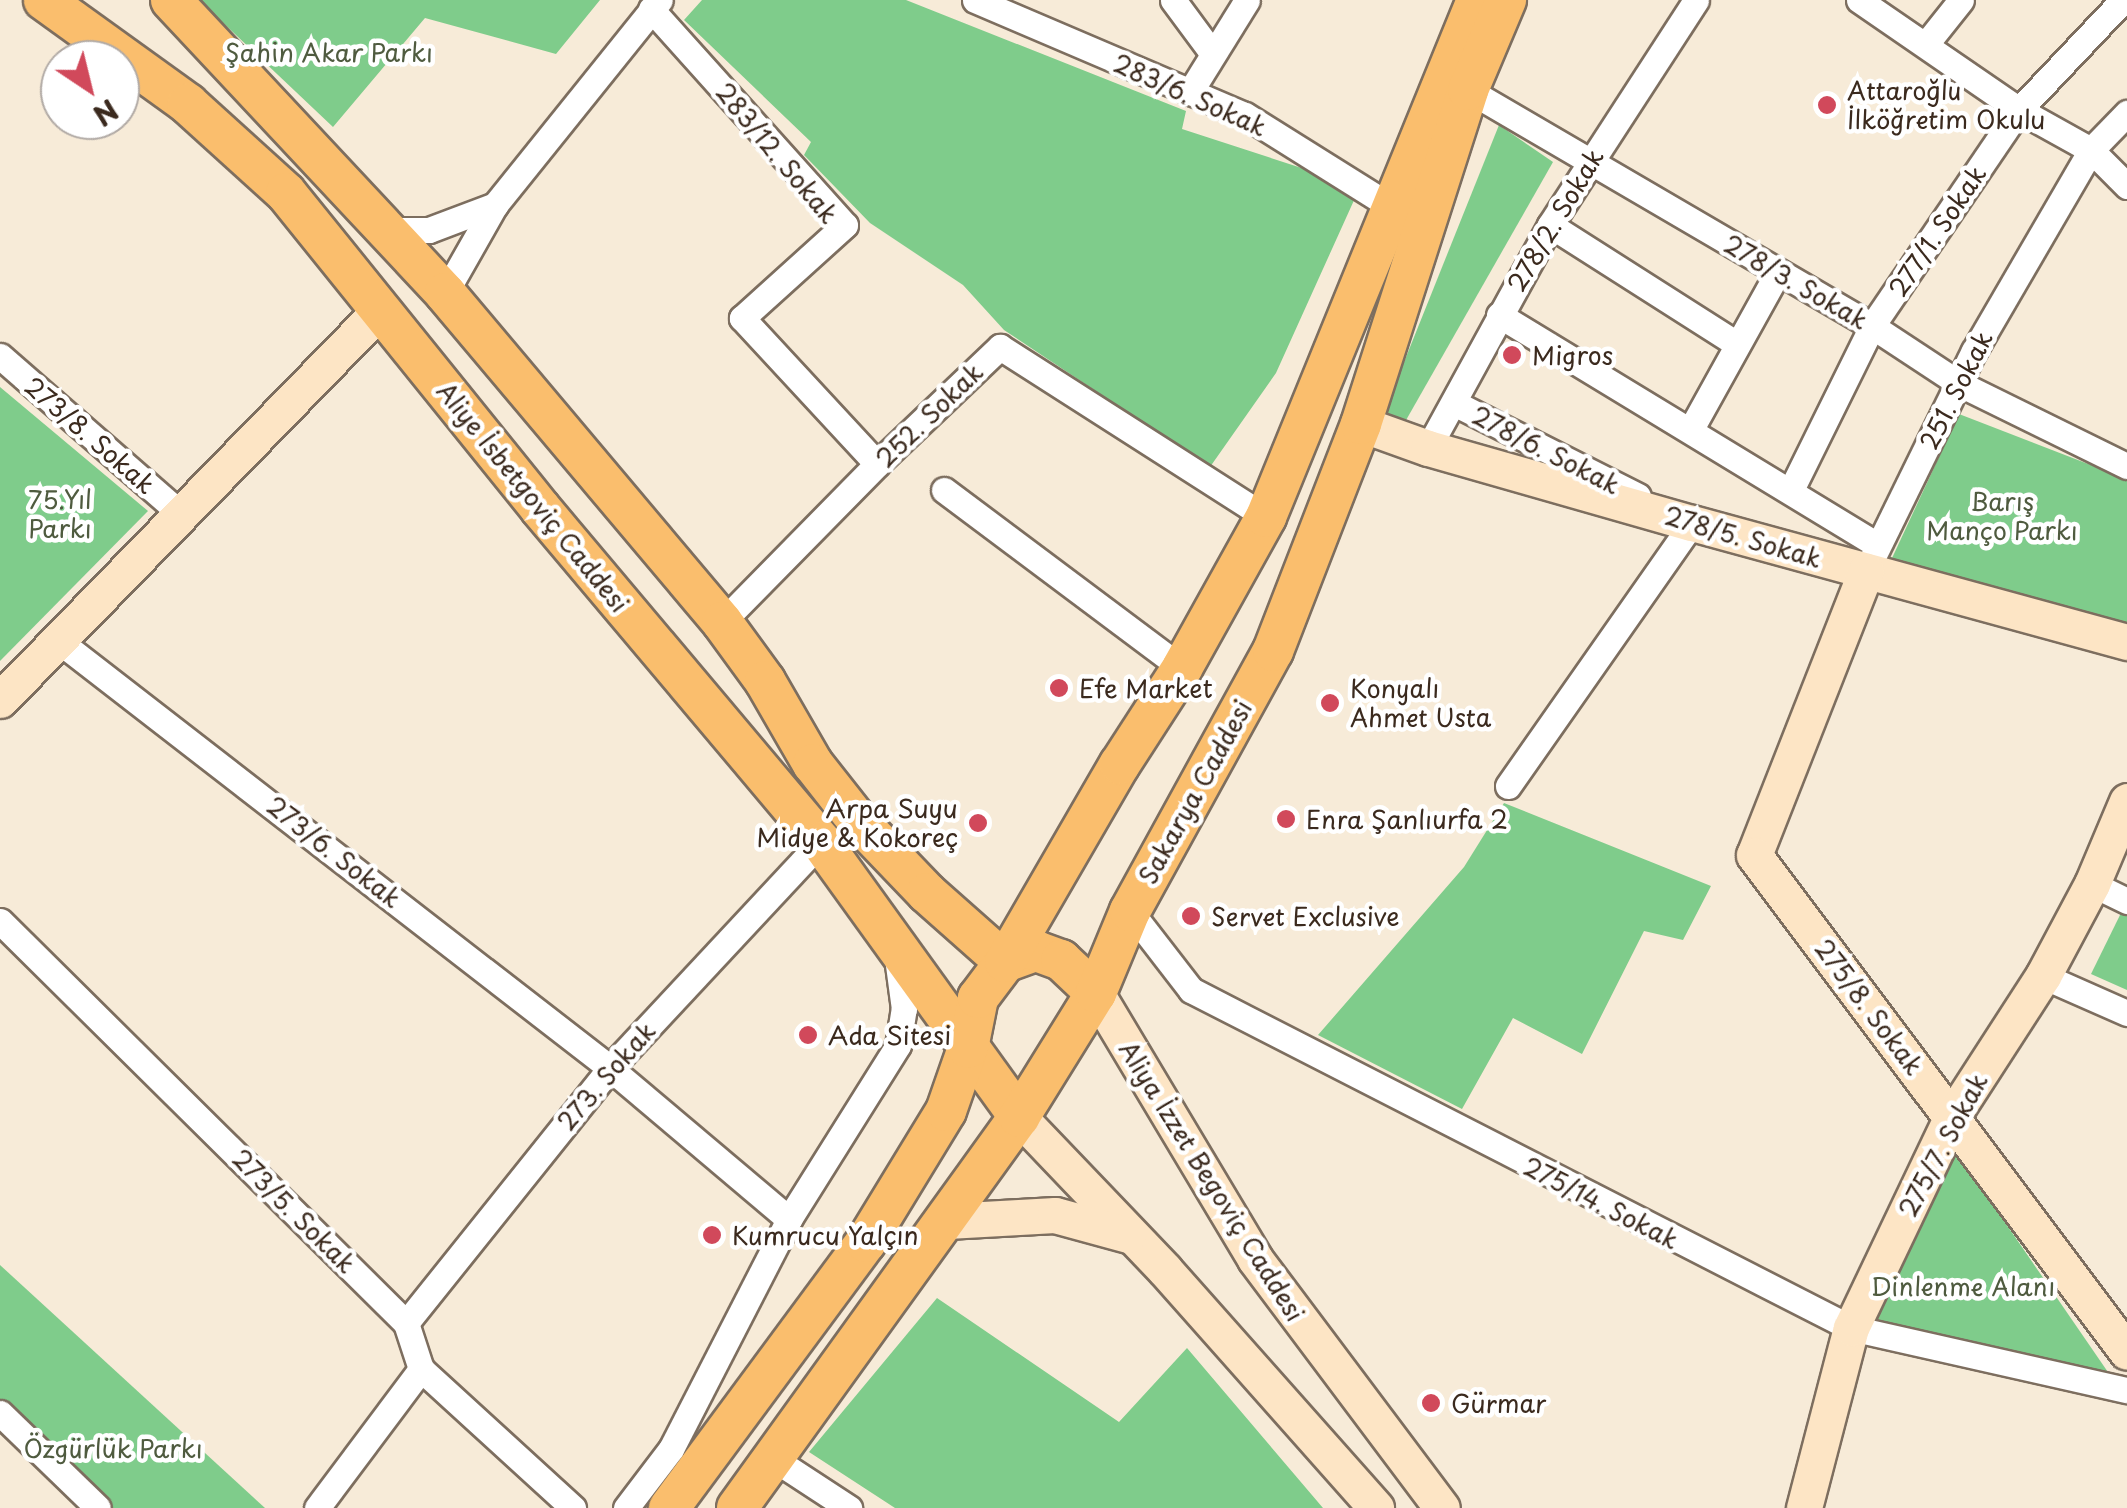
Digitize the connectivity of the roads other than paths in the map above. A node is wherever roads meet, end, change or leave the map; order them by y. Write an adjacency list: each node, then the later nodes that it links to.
1 (44, 0): 28 (main road, Aliye İsbetgoviç Caddesi)
2 (171, 0): 25 (main road)
3 (975, 0): 16 (street, 283/6. Sokak)
4 (1173, 0): 14 (street)
5 (1247, 0): 14 (street)
6 (1477, 0): 23 (main road)
7 (1506, 0): 15 (main road, Sakarya Caddesi)
8 (1696, 0): 20 (street, 278/2. Sokak)
9 (1859, 0): 13 (street)
10 (1961, 0): 13 (street)
11 (2123, 0): 17 (street, 277/1. Sokak)
12 (655, 5): 22 (street, 283/12. Sokak); 38 (street, 283/12. Sokak)
13 (1926, 44): 17 (street)
14 (1214, 54): 16 (street)
15 (1468, 90): 20 (street, 278/3. Sokak); 35 (main road, Sakarya Caddesi)
16 (1190, 92): 23 (street, 283/6. Sokak)
17 (2019, 110): 19 (street); 30 (street, 277/1. Sokak)
18 (2127, 113): 19 (street, 251. Sokak)
19 (2091, 150): 21 (street); 33 (street, 251. Sokak)
20 (1589, 162): 24 (street, 278/2. Sokak); 26 (street, 278/3. Sokak)
21 (2127, 186)
22 (495, 205): 25 (street); 27 (street, 283/12. Sokak)
23 (1395, 209): 43 (main road)
24 (1550, 224): 29 (street, 278/2. Sokak); 31 (street)
25 (387, 230): 27 (main road)
26 (1778, 272): 30 (street, 278/3. Sokak); 31 (street)
27 (446, 293): 46 (main road)
28 (381, 309): 42 (street); 53 (main road, Aliye İsbetgoviç Caddesi)
29 (1499, 315): 34 (street, 278/2. Sokak); 36 (street, 278/5. Sokak)
30 (1872, 326): 33 (street, 278/3. Sokak); 41 (street, 277/1. Sokak)
31 (1737, 344): 36 (street)
32 (0, 356): 42 (street, 273/8. Sokak)
33 (1960, 384): 39 (street, 278/3. Sokak); 45 (street, 251. Sokak)
34 (1454, 404): 37 (street, 278/2. Sokak); 44 (street, 278/6. Sokak)
35 (1362, 424): 37 (street, 278/5. Sokak); 57 (main road, Sakarya Caddesi)
36 (1691, 429): 41 (street, 278/5. Sokak)
37 (1428, 448): 44 (street, 278/5. Sokak)
38 (877, 464): 43 (street, 252. Sokak); 46 (street, 252. Sokak)
39 (2127, 466)
40 (944, 490): 49 (street)
41 (1791, 490): 45 (street, 278/5. Sokak)
42 (180, 513): 47 (street)
43 (1266, 517): 49 (main road)
44 (1692, 523): 45 (street, 278/5. Sokak); 51 (street)
45 (1872, 558): 48 (street, 278/5. Sokak); 54 (street, 251. Sokak)
46 (722, 622): 60 (main road)
47 (55, 638): 50 (street); 65 (street, 273/6. Sokak)
48 (2127, 642)
49 (1182, 668): 60 (main road)
50 (0, 700)
51 (1508, 786)
52 (2127, 801): 55 (street, 275/7. Sokak)
53 (821, 842): 59 (main road, Aliye İsbetgoviç Caddesi); 65 (street, 273. Sokak)
54 (1754, 854): 67 (street, 275/8. Sokak)
55 (2092, 884): 56 (street); 61 (street, 275/7. Sokak)
56 (2127, 901)
57 (1130, 911): 62 (main road, Sakarya Caddesi); 72 (street, 275/14. Sokak)
58 (0, 921): 71 (street, 273/5. Sokak)
59 (896, 947): 64 (main road, Aliye İsbetgoviç Caddesi); 68 (street)
60 (1005, 962): 62 (main road); 64 (main road)
61 (2043, 976): 63 (street); 67 (street, 275/7. Sokak)
62 (1096, 992): 66 (main road, Sakarya Caddesi); 86 (street, Aliya İzzet Begoviç Caddesi)
63 (2127, 1013)
64 (968, 1048): 66 (main road, Aliye İsbetgoviç Caddesi); 82 (main road)
65 (610, 1068): 68 (street, 273/6. Sokak); 71 (street, 273. Sokak)
66 (1019, 1116): 69 (main road, Sakarya Caddesi); 70 (street)
67 (1952, 1118): 72 (street, 275/7. Sokak); 73 (street, 275/8. Sokak)
68 (789, 1219): 81 (street)
69 (947, 1222): 70 (street); 77 (main road, Sakarya Caddesi)
70 (1131, 1235): 85 (street)
71 (406, 1323): 74 (street, 273/5. Sokak)
72 (1850, 1328): 75 (street, 275/14. Sokak); 87 (street, 275/7. Sokak)
73 (2127, 1352)
74 (421, 1369): 79 (street); 80 (street, 273/5. Sokak)
75 (2127, 1390)
76 (0, 1413): 78 (street)
77 (774, 1459): 83 (main road, Sakarya Caddesi); 84 (street)
78 (98, 1508)
79 (317, 1508)
80 (573, 1508)
81 (626, 1508)
82 (669, 1508)
83 (737, 1508)
84 (849, 1508)
85 (1376, 1508)
86 (1442, 1508)
87 (1804, 1508)

